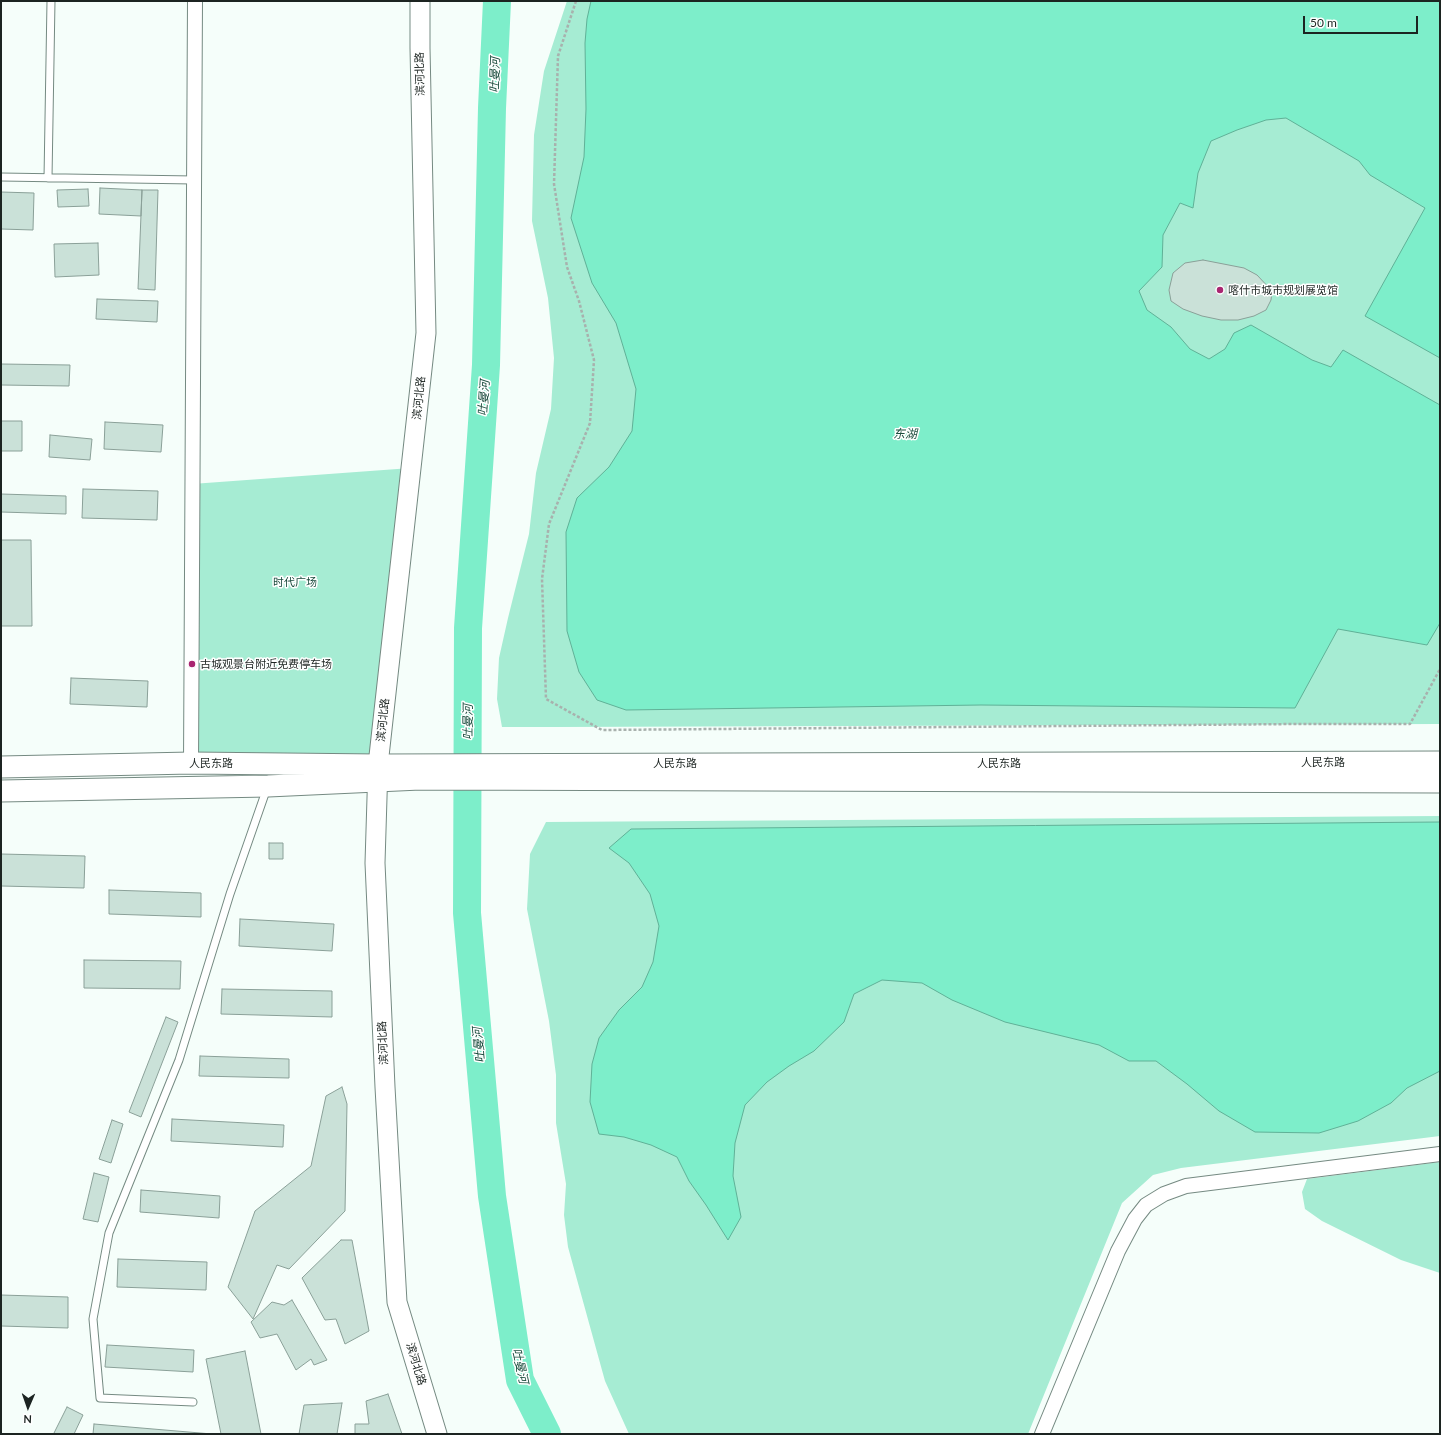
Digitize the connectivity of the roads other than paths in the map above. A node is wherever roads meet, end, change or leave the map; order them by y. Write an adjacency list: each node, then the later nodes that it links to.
1 (51, 1): 5 (lane)
2 (195, 1): 6 (street)
3 (420, 1): 11 (main road, 滨河北路)
4 (1, 177): 5 (lane)
5 (48, 178): 6 (lane)
6 (194, 180): 8 (street)
7 (1440, 762): 10 (main road, 人民东路)
8 (192, 763): 9 (main road, 人民东路); 11 (main road, 人民东路)
9 (1, 767)
10 (559, 772): 11 (main road, 人民东路); 12 (main road, 人民东路)
11 (378, 773): 13 (main road, 人民东路); 17 (main road, 滨河北路)
12 (1440, 782)
13 (268, 786): 14 (main road, 人民东路); 16 (lane)
14 (1, 791)
15 (1440, 1154): 18 (street)
16 (193, 1402)
17 (437, 1434)
18 (1042, 1434)

